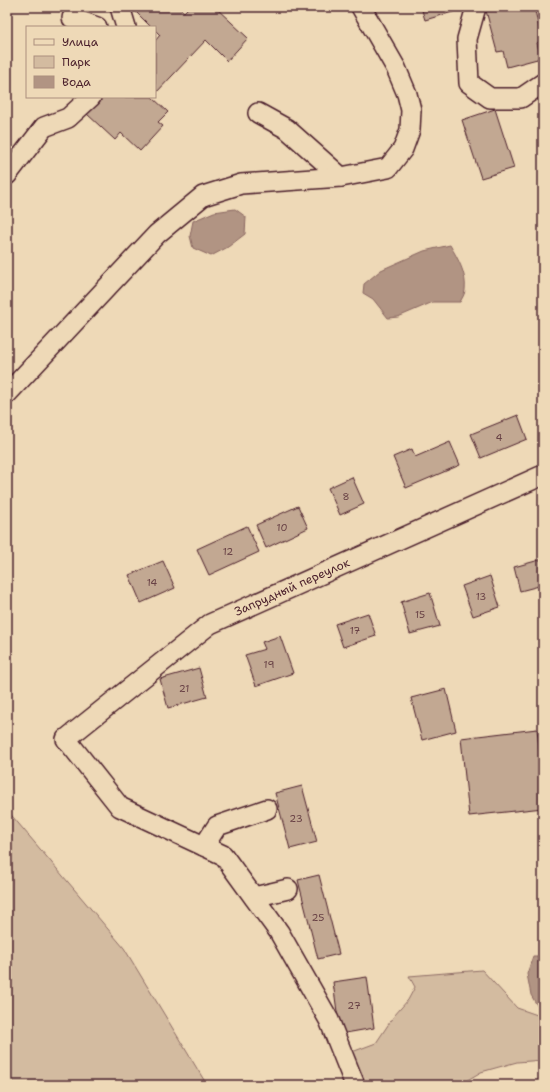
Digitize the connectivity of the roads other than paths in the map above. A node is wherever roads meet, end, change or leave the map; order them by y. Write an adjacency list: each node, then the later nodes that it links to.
1 (120, 7): 6 (street)
2 (361, 7): 11 (street)
3 (476, 7): 7 (street)
4 (72, 18): 5 (street)
5 (94, 26)
6 (126, 26)
7 (543, 84)
8 (90, 98): 10 (street)
9 (258, 112): 11 (street)
10 (7, 175)
11 (341, 177): 12 (street)
12 (7, 394)
13 (543, 475): 15 (street, Запрудный переулок)
14 (267, 809): 15 (street)
15 (204, 846): 17 (street)
16 (288, 889): 17 (street)
17 (254, 897): 18 (street)
18 (355, 1085)

